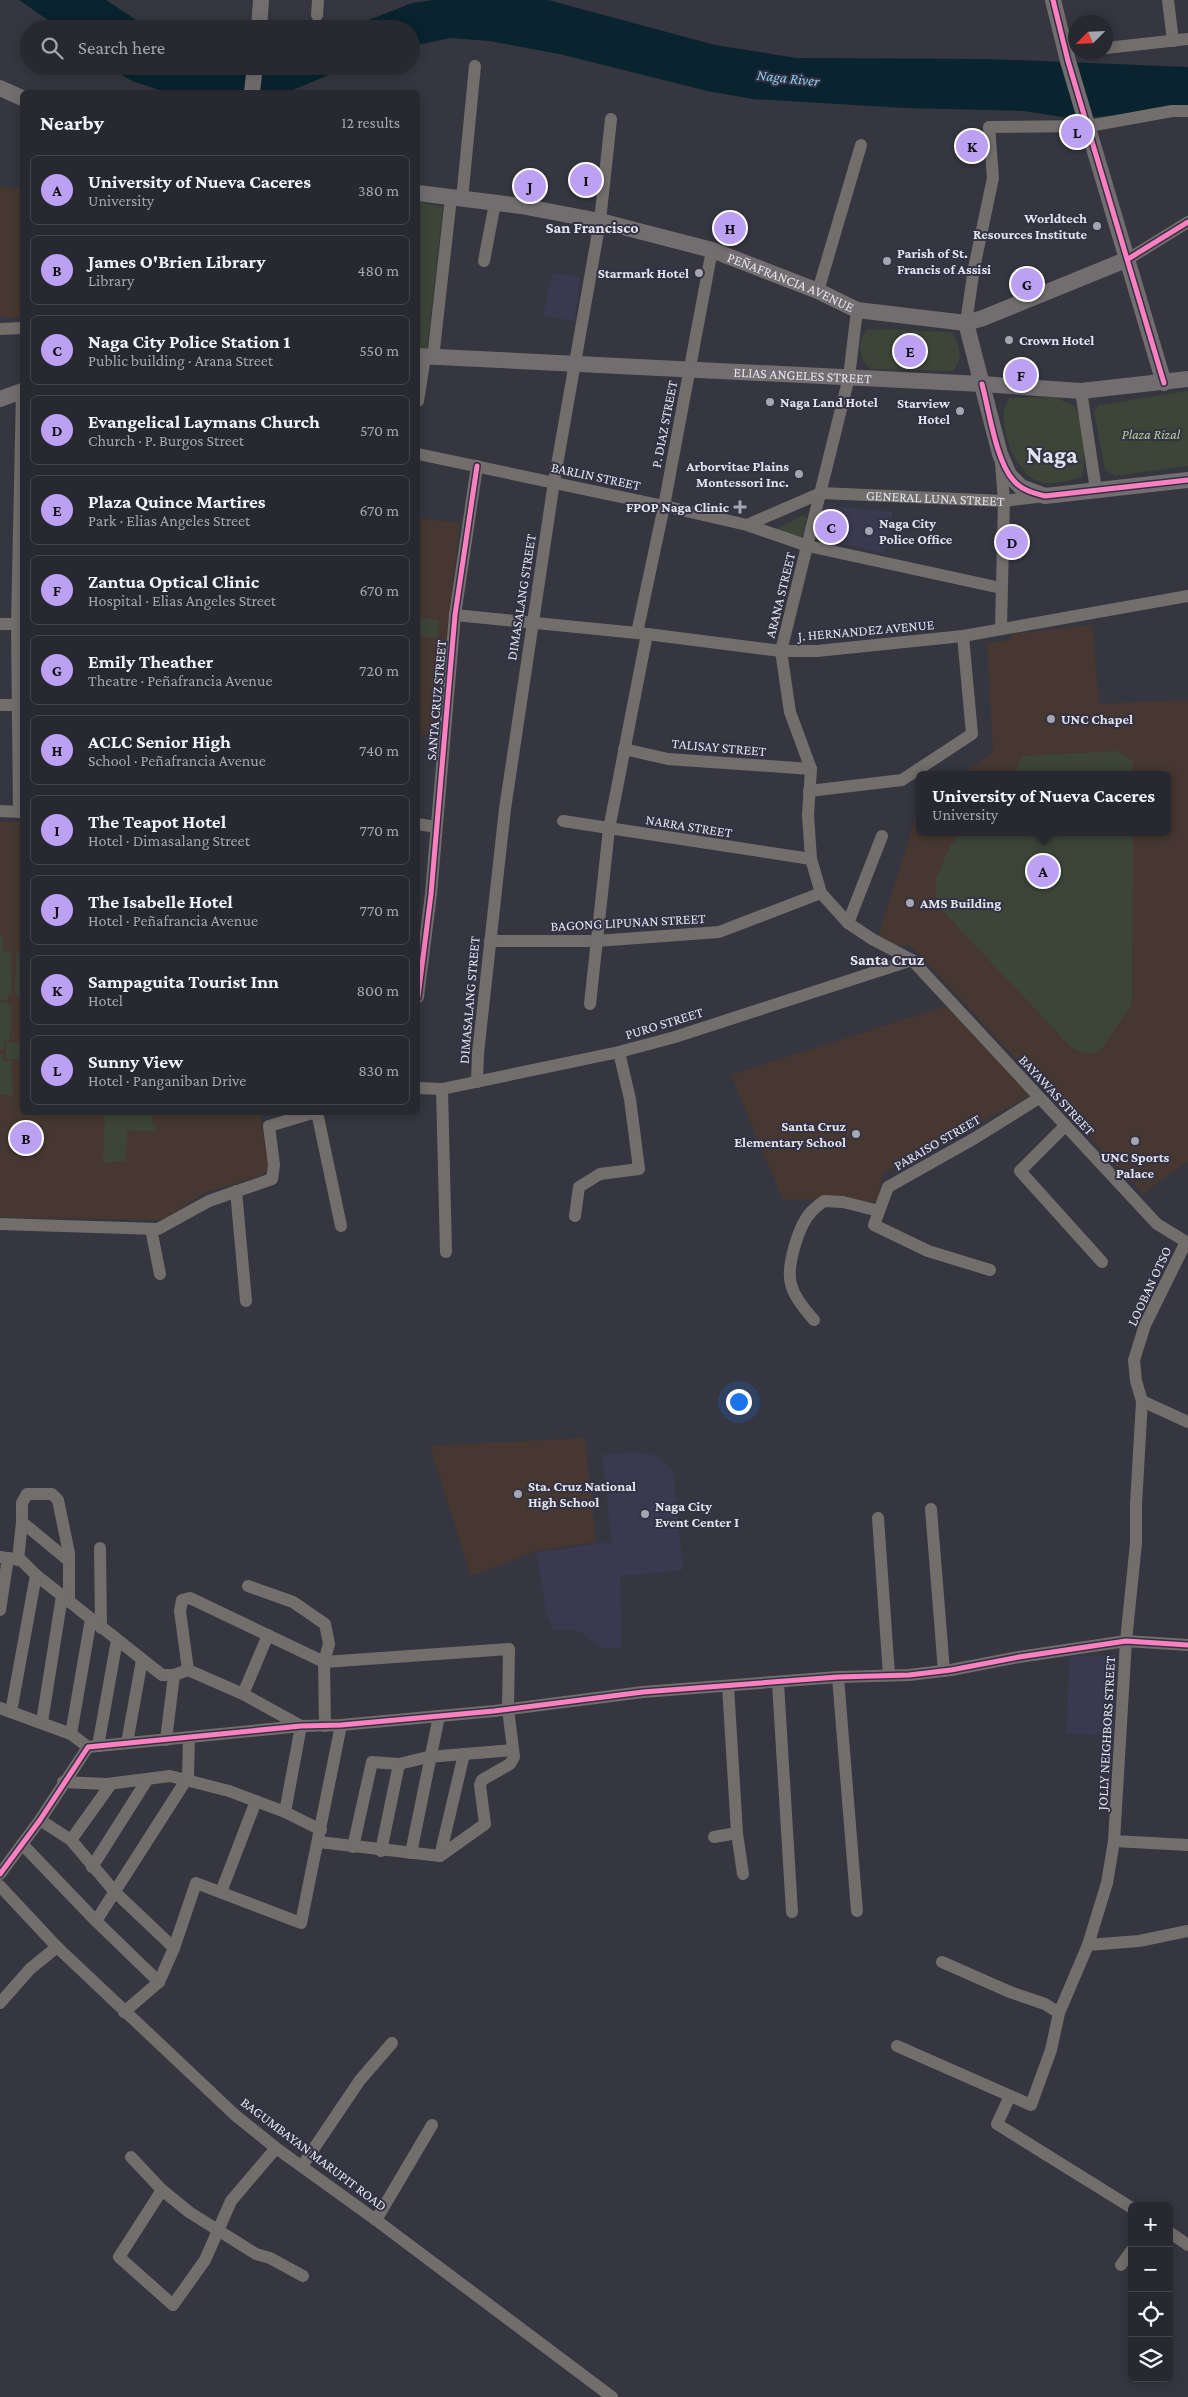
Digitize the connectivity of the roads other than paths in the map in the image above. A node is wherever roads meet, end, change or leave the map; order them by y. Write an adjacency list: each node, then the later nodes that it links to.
1 (261, 0): 6 (main road)
2 (318, 0): 5 (street)
3 (1053, 0): 17 (main road)
4 (1168, 0): 8 (street)
5 (317, 15)
6 (260, 20)
7 (1188, 40): 8 (street)
8 (1173, 41): 9 (street)
9 (1113, 47)
10 (475, 66): 20 (street)
11 (254, 75): 13 (main road)
12 (0, 88): 14 (main road)
13 (252, 90)
14 (20, 97)
15 (1188, 111): 17 (street)
16 (611, 119): 22 (street, DIMASALANG STREET)
17 (1088, 124): 25 (main road); 29 (street)
18 (861, 145): 27 (street)
19 (420, 193): 20 (main road, PEÑAFRANCIA AVENUE)
20 (456, 198): 21 (main road, PEÑAFRANCIA AVENUE); 32 (street)
21 (495, 203): 22 (main road, PEÑAFRANCIA AVENUE); 26 (street)
22 (600, 221): 24 (main road, PEÑAFRANCIA AVENUE); 33 (street, DIMASALANG STREET)
23 (1188, 222): 25 (street)
24 (712, 250): 27 (main road, PEÑAFRANCIA AVENUE); 34 (street, P. DIAZ STREET)
25 (1128, 259): 29 (main road, PEÑAFRANCIA AVENUE); 37 (main road)
26 (484, 261)
27 (818, 291): 28 (main road, PEÑAFRANCIA AVENUE)
28 (857, 310): 29 (main road, PEÑAFRANCIA AVENUE); 35 (street, ARANA STREET)
29 (966, 323): 38 (main road)
30 (20, 328): 31 (street)
31 (0, 329)
32 (425, 357): 33 (main road, ELIAS ANGELES STREET); 39 (street)
33 (575, 363): 34 (main road, ELIAS ANGELES STREET); 47 (street, DIMASALANG STREET)
34 (690, 370): 35 (main road, ELIAS ANGELES STREET); 52 (street, P. DIAZ STREET)
35 (850, 377): 38 (main road, ELIAS ANGELES STREET); 49 (street, ARANA STREET)
36 (1188, 379): 37 (main road, ELIAS ANGELES STREET)
37 (1164, 382): 40 (main road, ELIAS ANGELES STREET)
38 (982, 384): 40 (main road, ELIAS ANGELES STREET); 44 (main road)
39 (420, 388)
40 (1081, 391): 48 (street)
41 (20, 392): 42 (main road)
42 (0, 399)
43 (420, 454): 45 (street, BARLIN STREET)
44 (1000, 454): 50 (main road); 51 (street)
45 (477, 466): 47 (street, BARLIN STREET); 57 (street, SANTA CRUZ STREET)
46 (1188, 480): 48 (main road, GENERAL LUNA STREET)
47 (554, 482): 52 (street, BARLIN STREET); 58 (street, DIMASALANG STREET)
48 (1096, 490): 50 (main road, GENERAL LUNA STREET)
49 (821, 493): 51 (street, GENERAL LUNA STREET); 53 (street, GENERAL LUNA STREET); 54 (street, ARANA STREET)
50 (1045, 496): 51 (street, GENERAL LUNA STREET)
51 (1004, 501): 55 (street)
52 (664, 506): 53 (street, BARLIN STREET); 62 (street, P. DIAZ STREET)
53 (747, 526): 54 (street, BARLIN STREET)
54 (808, 546): 55 (street, BARLIN STREET); 64 (street, ARANA STREET)
55 (1001, 588): 61 (street)
56 (1188, 596): 61 (street, J. HERNANDEZ AVENUE)
57 (455, 615): 58 (street, J. HERNANDEZ AVENUE); 74 (street, SANTA CRUZ STREET)
58 (532, 622): 62 (street, J. HERNANDEZ AVENUE); 80 (street, DIMASALANG STREET)
59 (0, 624): 60 (street)
60 (20, 624): 66 (street)
61 (1001, 628): 63 (street, J. HERNANDEZ AVENUE)
62 (642, 633): 64 (street, J. HERNANDEZ AVENUE); 67 (street, P. DIAZ STREET)
63 (963, 636): 64 (street, J. HERNANDEZ AVENUE); 69 (street)
64 (781, 651): 68 (street, ARANA STREET)
65 (0, 705): 66 (street)
66 (20, 705)
67 (624, 750): 68 (street, TALISAY STREET); 75 (street, P. DIAZ STREET)
68 (811, 770): 69 (street, ARANA STREET)
69 (809, 791): 77 (street, ARANA STREET)
70 (0, 811): 71 (street)
71 (20, 812)
72 (563, 821): 75 (street, NARRA STREET)
73 (420, 824): 74 (street)
74 (436, 827): 83 (street, SANTA CRUZ STREET)
75 (610, 828): 77 (street, NARRA STREET); 81 (street, P. DIAZ STREET)
76 (882, 836): 79 (street)
77 (811, 859): 78 (street, ARANA STREET)
78 (821, 893): 79 (street, ARANA STREET); 81 (street, BAGONG LIPUNAN STREET)
79 (848, 923): 82 (street, ARANA STREET)
80 (490, 940): 81 (street, BAGONG LIPUNAN STREET); 86 (street, DIMASALANG STREET)
81 (596, 941): 84 (street, P. DIAZ STREET)
82 (912, 960): 85 (street, PURO STREET); 89 (street, BAYAWAS STREET)
83 (420, 980)
84 (590, 1004)
85 (619, 1052): 86 (street, PURO STREET); 95 (street)
86 (477, 1082): 88 (street, PURO STREET)
87 (420, 1088): 88 (street, PURO STREET)
88 (442, 1089): 100 (street)
89 (1039, 1098): 92 (street, BAYAWAS STREET); 94 (street, PARAISO STREET)
90 (306, 1115): 93 (street)
91 (317, 1115): 97 (street)
92 (1065, 1126): 99 (street, BAYAWAS STREET); 101 (street)
93 (236, 1191): 98 (street); 104 (street)
94 (879, 1211): 102 (street); 105 (street)
95 (575, 1216)
96 (0, 1224): 98 (street)
97 (341, 1226)
98 (151, 1229): 103 (street)
99 (1187, 1242): 106 (street, LOOBAN OTSO)
100 (446, 1252)
101 (1102, 1262)
102 (990, 1270)
103 (160, 1274)
104 (246, 1301)
105 (814, 1320)
106 (1142, 1401): 107 (street); 122 (street, JOLLY NEIGHBORS STREET)
107 (1188, 1422)
108 (930, 1508): 127 (street)
109 (878, 1518): 129 (street)
110 (22, 1522): 112 (street); 113 (street); 113 (street)
111 (100, 1548): 119 (street)
112 (9, 1559): 114 (street); 117 (street)
113 (69, 1562): 116 (street)
114 (36, 1575): 116 (street); 135 (street)
115 (248, 1586): 125 (street)
116 (66, 1599): 118 (street); 137 (street)
117 (0, 1610)
118 (91, 1619): 119 (street); 141 (street)
119 (102, 1628): 121 (street)
120 (268, 1635): 125 (street); 126 (street); 133 (street)
121 (117, 1640): 124 (street); 145 (street)
122 (1126, 1641): 123 (street); 127 (street); 161 (street, JOLLY NEIGHBORS STREET)
123 (1188, 1645)
124 (142, 1660): 128 (street); 144 (street)
125 (324, 1662): 134 (street); 140 (street)
126 (188, 1670): 128 (street); 133 (street)
127 (944, 1671): 129 (street)
128 (174, 1675): 143 (street)
129 (889, 1675): 130 (street)
130 (838, 1677): 131 (street); 174 (street)
131 (778, 1683): 132 (street); 175 (street)
132 (728, 1686): 134 (street); 157 (street)
133 (243, 1694): 139 (street)
134 (508, 1709): 136 (street); 146 (street)
135 (6, 1710): 137 (street)
136 (439, 1716): 138 (street); 148 (street)
137 (42, 1722): 141 (street)
138 (341, 1725): 140 (street); 158 (street)
139 (301, 1726): 140 (street); 142 (street); 155 (street)
140 (325, 1726)
141 (71, 1734): 145 (street)
142 (189, 1737): 143 (street); 151 (street)
143 (166, 1740): 144 (street)
144 (127, 1743): 145 (street)
145 (93, 1746): 152 (street)
146 (513, 1750): 147 (street); 167 (street)
147 (464, 1754): 148 (street); 167 (street)
148 (431, 1757): 149 (street); 166 (street)
149 (399, 1764): 164 (street); 165 (street)
150 (146, 1780): 151 (street); 153 (street); 168 (street)
151 (186, 1780): 154 (street); 172 (street)
152 (63, 1782): 153 (street); 156 (street)
153 (111, 1784): 160 (street)
154 (256, 1800): 155 (street); 173 (street)
155 (285, 1812): 158 (street)
156 (40, 1820): 160 (street); 162 (street)
157 (737, 1833): 159 (street); 170 (street)
158 (320, 1836): 164 (street); 173 (street)
159 (714, 1837)
160 (71, 1840): 168 (street)
161 (1114, 1841): 163 (street); 178 (street, JOLLY NEIGHBORS STREET)
162 (22, 1844): 169 (street); 176 (street)
163 (1188, 1845)
164 (353, 1847): 165 (street)
165 (381, 1850): 166 (street)
166 (411, 1853): 167 (street)
167 (440, 1856)
168 (92, 1867): 172 (street)
169 (0, 1874)
170 (743, 1874)
171 (0, 1886): 179 (street, BAGUMBAYAN MARUPIT ROAD)
172 (115, 1892): 176 (street); 180 (street)
173 (221, 1892): 180 (street)
174 (857, 1911)
175 (792, 1912)
176 (96, 1921): 182 (street)
177 (1188, 1930): 178 (street)
178 (1088, 1945): 185 (street, JOLLY NEIGHBORS STREET)
179 (57, 1947): 183 (street); 184 (street, BAGUMBAYAN MARUPIT ROAD)
180 (174, 1948): 182 (street)
181 (942, 1962): 185 (street)
182 (159, 1982): 184 (street)
183 (0, 2003)
184 (124, 2012): 190 (street, BAGUMBAYAN MARUPIT ROAD)
185 (1060, 2012): 188 (street, JOLLY NEIGHBORS STREET)
186 (392, 2043): 192 (street)
187 (897, 2046): 188 (street)
188 (1010, 2096): 194 (street)
189 (432, 2126): 195 (street)
190 (276, 2148): 192 (street, BAGUMBAYAN MARUPIT ROAD); 196 (street)
191 (131, 2158): 193 (street)
192 (302, 2166): 195 (street, BAGUMBAYAN MARUPIT ROAD)
193 (162, 2190): 196 (street); 196 (street)
194 (1128, 2206)
195 (376, 2220): 202 (street, BAGUMBAYAN MARUPIT ROAD)
196 (218, 2231): 201 (street)
197 (1173, 2235): 198 (street)
198 (1188, 2244)
199 (1128, 2256): 200 (street)
200 (1121, 2266)
201 (302, 2276)
202 (612, 2397)

